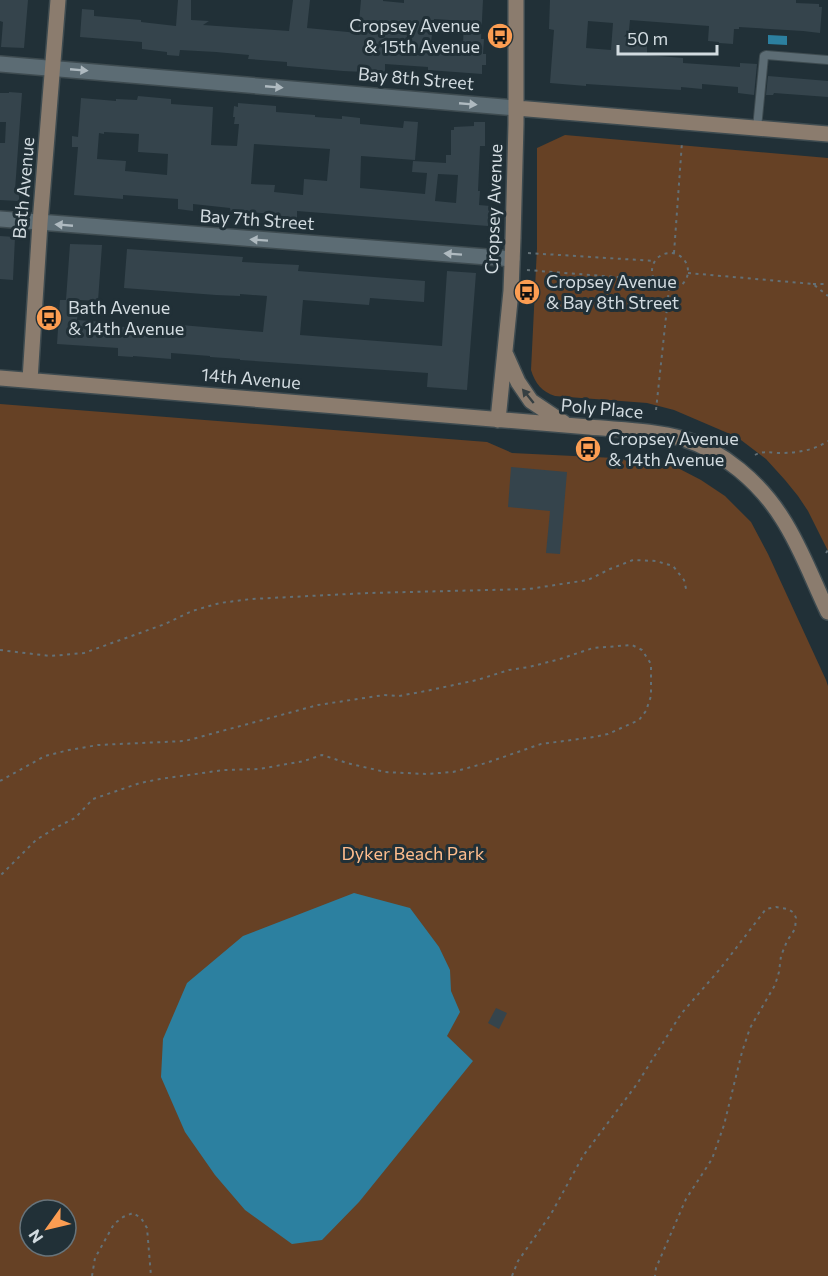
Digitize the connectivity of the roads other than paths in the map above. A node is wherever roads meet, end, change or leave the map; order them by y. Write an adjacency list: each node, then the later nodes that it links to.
1 (58, 0): 5 (main road, Bath Avenue)
2 (516, 0): 6 (main road, Cropsey Avenue)
3 (828, 60): 7 (lane)
4 (0, 64): 5 (street, Bay 8th Street)
5 (53, 68): 6 (street, Bay 8th Street, one-way to 6); 10 (main road, Bath Avenue)
6 (516, 108): 7 (main road, Bay 8th Street); 11 (main road, Cropsey Avenue)
7 (757, 128): 8 (main road, Bay 8th Street)
8 (828, 134)
9 (0, 219): 10 (street, Bay 7th Street)
10 (40, 223): 11 (street, Bay 7th Street, one-way to 10); 14 (main road, Bath Avenue)
11 (512, 259): 12 (main road, Cropsey Avenue)
12 (505, 352): 15 (main road, Cropsey Avenue); 16 (main road, one-way to 12)
13 (0, 378): 14 (main road, 14th Avenue)
14 (30, 380): 15 (main road, 14th Avenue)
15 (498, 420): 16 (main road, Poly Place)
16 (569, 426): 17 (main road, Poly Place)
17 (828, 612)

